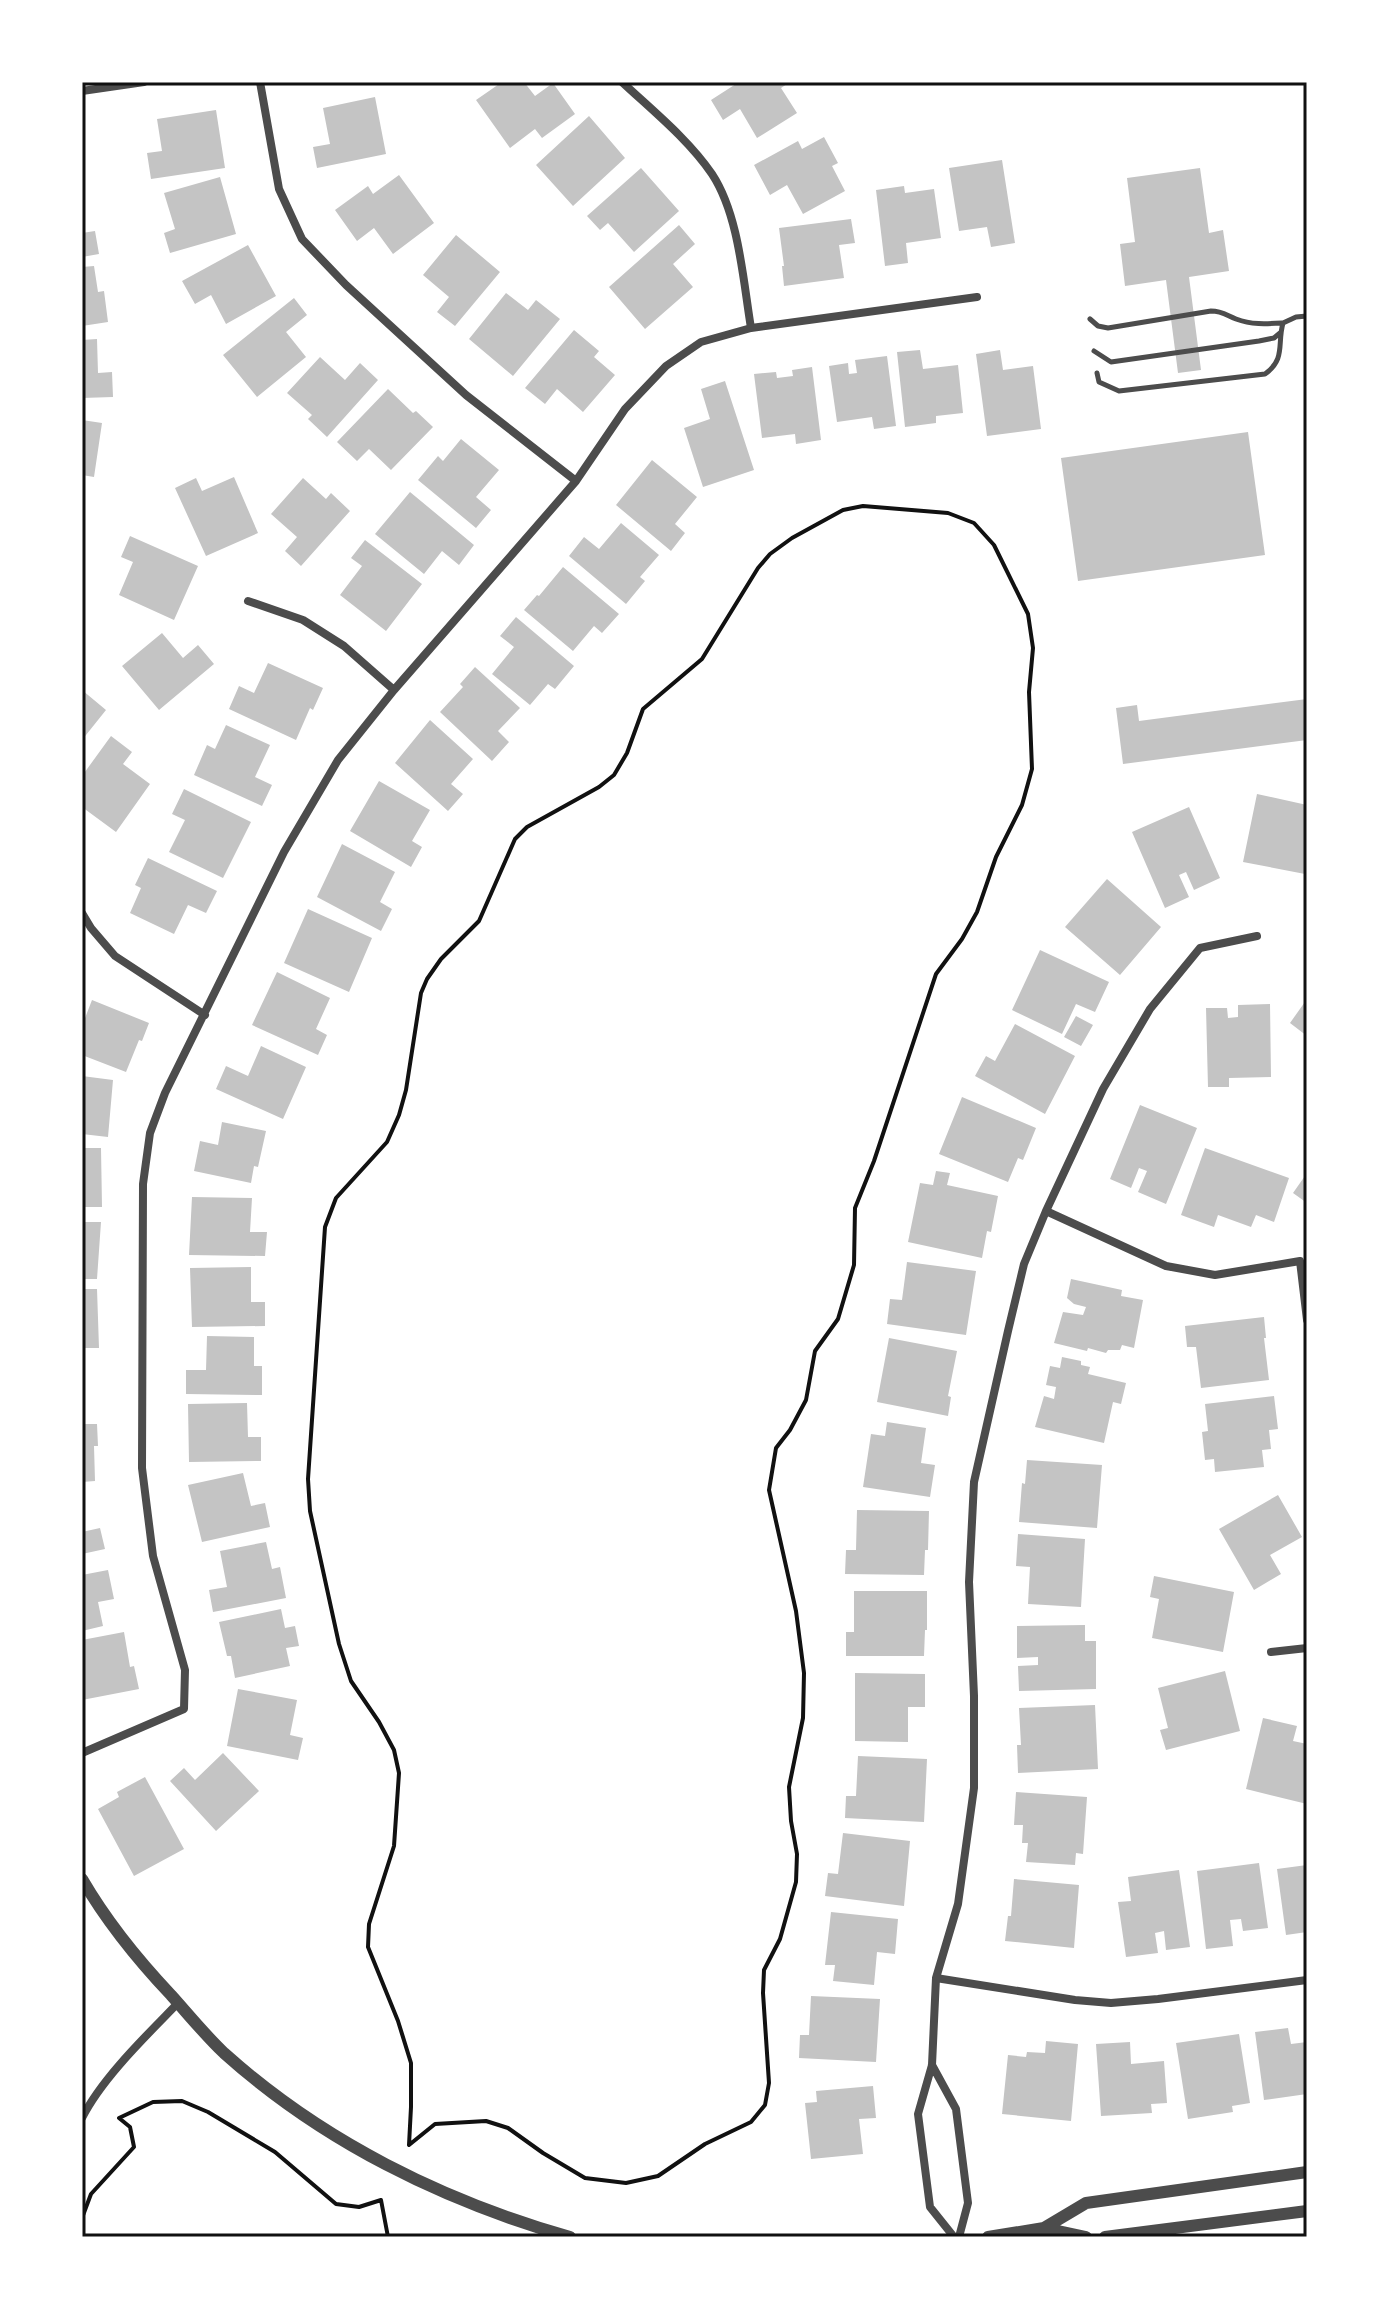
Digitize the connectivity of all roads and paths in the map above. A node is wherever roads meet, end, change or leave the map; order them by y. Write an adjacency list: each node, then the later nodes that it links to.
1 (144, 82): 4 (street)
2 (260, 82): 13 (street)
3 (622, 82): 9 (street)
4 (82, 91)
5 (977, 297): 9 (street)
6 (1307, 316): 8 (lane)
7 (1090, 319): 8 (lane)
8 (1283, 323): 10 (lane)
9 (751, 328): 13 (street)
10 (1280, 333): 11 (lane); 12 (lane)
11 (1094, 351)
12 (1097, 373)
13 (576, 481): 15 (street)
14 (248, 601): 15 (street)
15 (394, 690): 18 (street)
16 (82, 913): 18 (street)
17 (1257, 936): 19 (street)
18 (205, 1015): 23 (street)
19 (1046, 1211): 20 (street); 25 (street)
20 (1307, 1320)
21 (1307, 1648): 22 (street)
22 (1271, 1652)
23 (82, 1753)
24 (82, 1879): 27 (street)
25 (936, 1978): 26 (street); 28 (street)
26 (1307, 1980)
27 (178, 2003): 29 (street); 36 (street)
28 (932, 2065): 37 (street); 37 (street)
29 (82, 2118)
30 (409, 2145): 30 (path)
31 (1307, 2172): 34 (street)
32 (1307, 2211): 40 (street)
33 (82, 2218): 35 (path)
34 (1044, 2228): 38 (street); 39 (street)
35 (388, 2237)
36 (570, 2237)
37 (956, 2237)
38 (988, 2237)
39 (1086, 2237)
40 (1105, 2237)

